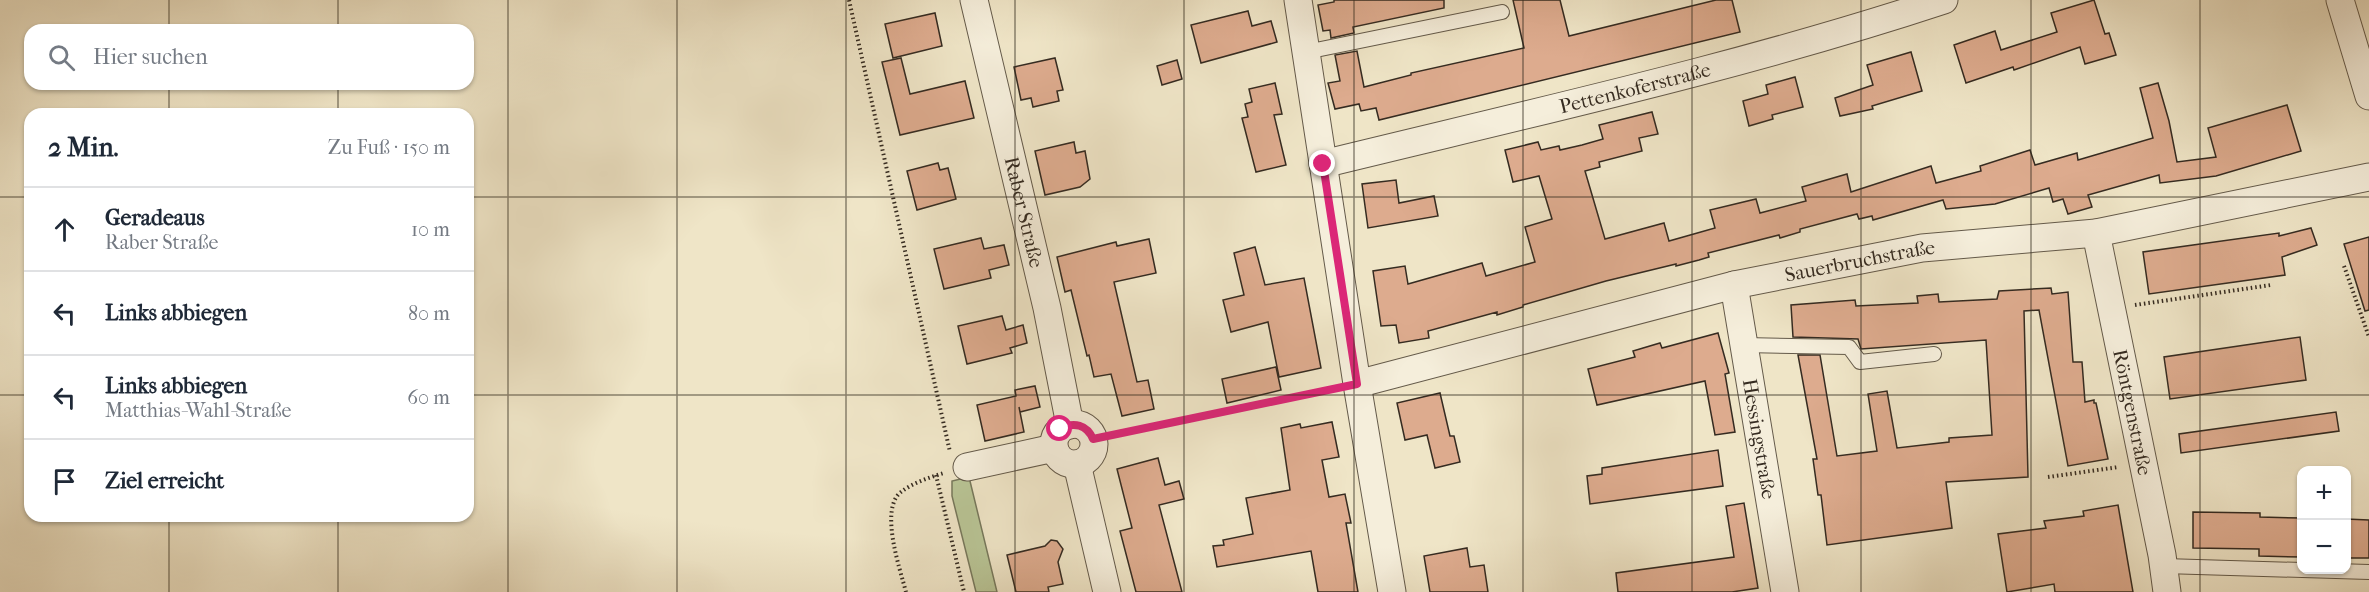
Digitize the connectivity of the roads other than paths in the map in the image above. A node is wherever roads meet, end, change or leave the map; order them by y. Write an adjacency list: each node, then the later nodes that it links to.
1 (974, 0): 15 (street, Raber Straße)
2 (1298, 0): 6 (street)
3 (1944, 0): 8 (street, Pettenkoferstraße)
4 (2340, 0): 7 (street)
5 (1502, 12): 6 (lane)
6 (1306, 52): 8 (street)
7 (2369, 96)
8 (1323, 164): 14 (street)
9 (2369, 177): 10 (street, Sauerbruchstraße)
10 (2096, 233): 11 (street, Sauerbruchstraße); 20 (street, Röntgenstraße)
11 (1734, 285): 12 (street, Hessingstraße); 14 (street, Sauerbruchstraße)
12 (1744, 345): 13 (lane); 23 (street, Hessingstraße)
13 (1934, 354)
14 (1357, 384): 22 (street)
15 (1071, 425): 16 (street); 17 (street)
16 (1054, 448): 17 (street); 18 (street)
17 (1077, 464): 21 (street)
18 (960, 469)
19 (2369, 572): 20 (lane)
20 (2165, 579)
21 (1107, 592)
22 (1392, 592)
23 (1785, 592)

